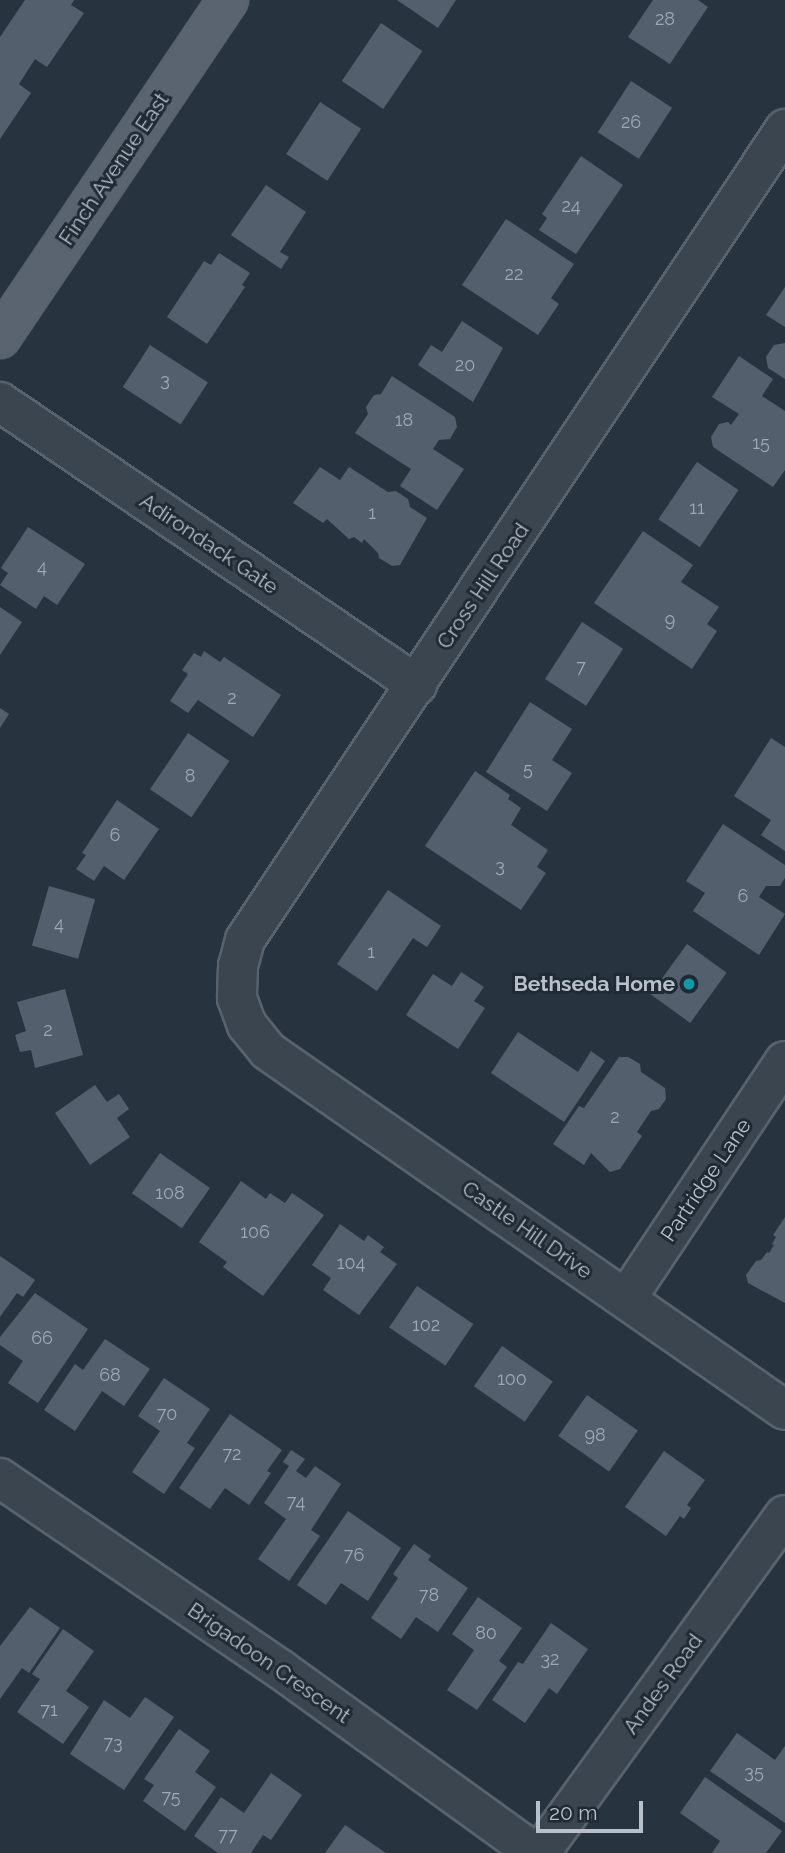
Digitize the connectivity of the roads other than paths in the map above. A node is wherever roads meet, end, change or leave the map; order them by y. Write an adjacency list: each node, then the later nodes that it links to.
1 (228, 0): 3 (main road, Finch Avenue East)
2 (785, 129): 5 (street, Cross Hill Road)
3 (0, 338)
4 (0, 402): 5 (street, Adirondack Gate)
5 (417, 685): 6 (street, Cross Hill Road)
6 (268, 1051): 8 (street, Castle Hill Drive)
7 (785, 1061): 8 (street, Partridge Lane)
8 (626, 1299): 9 (street, Castle Hill Drive)
9 (785, 1410)
10 (0, 1478): 12 (street, Brigadoon Crescent)
11 (785, 1515): 12 (street, Andes Road)
12 (538, 1853)

